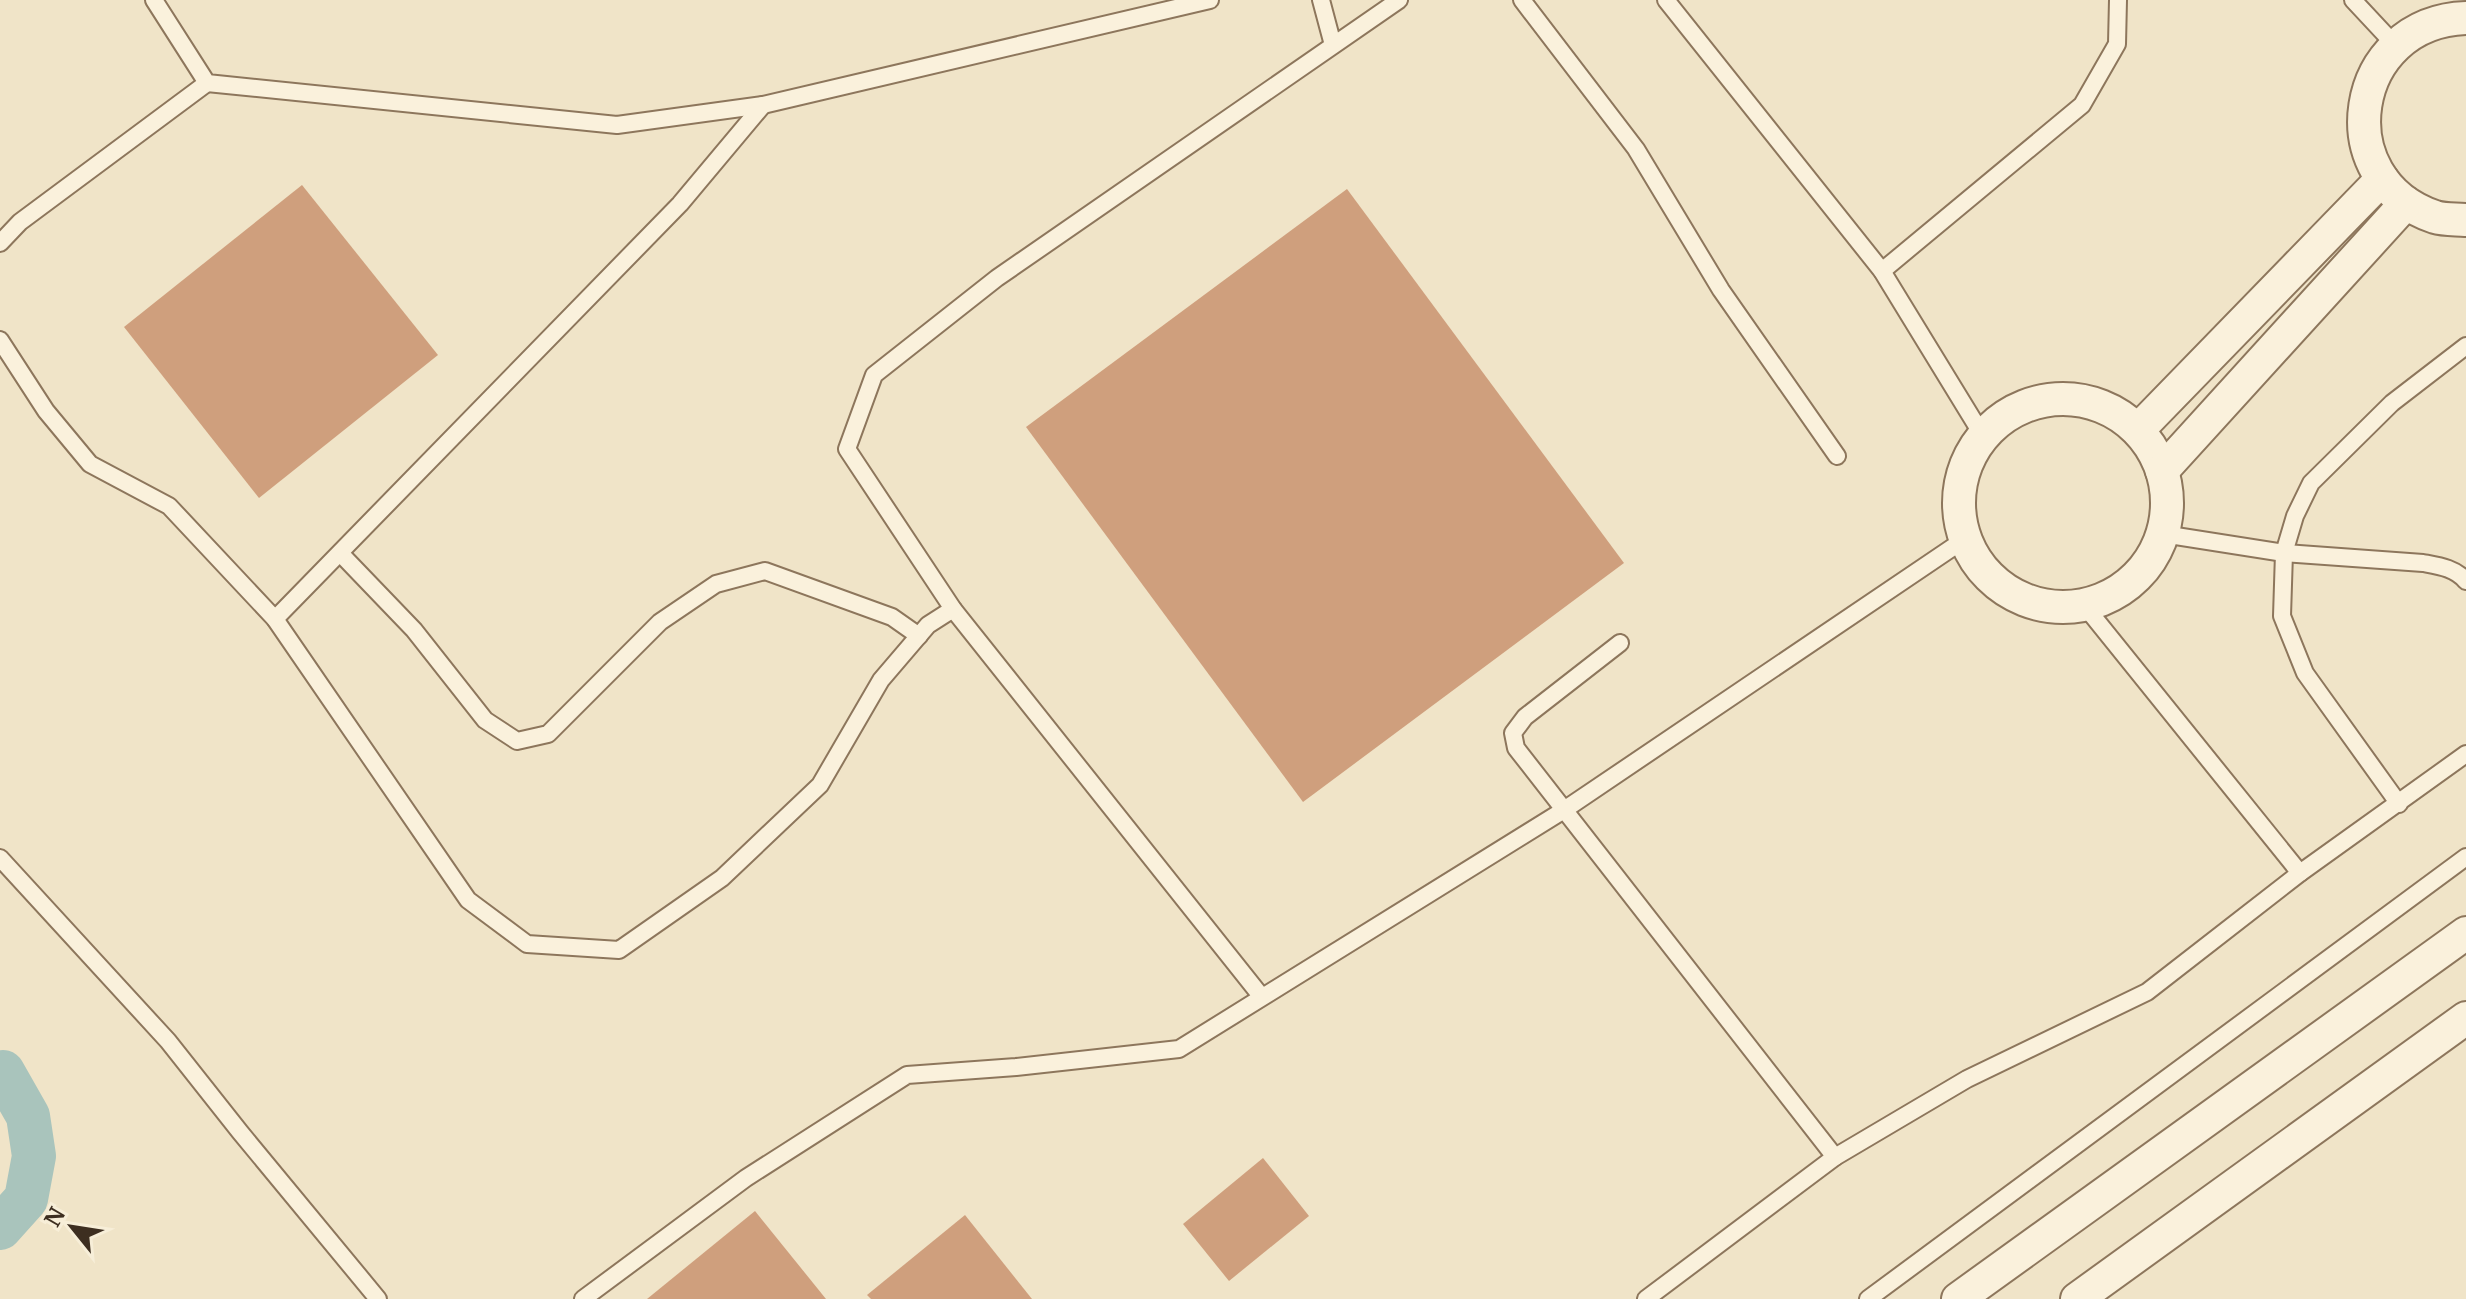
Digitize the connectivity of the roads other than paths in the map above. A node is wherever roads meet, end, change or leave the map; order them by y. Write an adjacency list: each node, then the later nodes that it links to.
1 (154, 0): 12 (lane)
2 (1210, 0): 13 (lane)
3 (1321, 0): 10 (lane)
4 (1399, 0): 10 (lane)
5 (1522, 0): 23 (lane)
6 (1666, 0): 18 (lane)
7 (2118, 0): 18 (lane)
8 (2353, 0): 11 (lane)
9 (2466, 18): 11 (street)
10 (1333, 45): 31 (lane)
11 (2395, 45): 14 (street)
12 (207, 83): 13 (lane); 17 (lane)
13 (763, 105): 27 (lane)
14 (2382, 179): 15 (street); 21 (street)
15 (2406, 203): 16 (street); 24 (street)
16 (2466, 220)
17 (0, 243)
18 (1882, 271): 22 (lane)
19 (0, 340): 32 (lane)
20 (2466, 346): 28 (lane)
21 (2138, 430): 22 (street); 24 (street)
22 (1983, 436): 26 (street)
23 (1837, 456)
24 (2162, 471): 25 (street)
25 (2163, 534): 28 (lane); 30 (street)
26 (1965, 539): 30 (street); 37 (lane)
27 (340, 553): 32 (lane); 33 (lane)
28 (2284, 553): 29 (lane); 36 (lane)
29 (2466, 581)
30 (2084, 605): 40 (lane)
31 (953, 609): 33 (lane); 42 (lane)
32 (275, 619): 33 (lane)
33 (919, 636)
34 (1620, 643): 37 (lane)
35 (2466, 754): 36 (lane)
36 (2399, 804): 40 (lane)
37 (1564, 810): 42 (lane); 44 (lane)
38 (2466, 857): 48 (lane)
39 (0, 858): 45 (lane)
40 (2300, 873): 44 (lane)
41 (2466, 933): 49 (street)
42 (1261, 996): 46 (lane)
43 (2466, 1018): 50 (street)
44 (1835, 1157): 47 (lane)
45 (378, 1299)
46 (583, 1299)
47 (1646, 1299)
48 (1868, 1299)
49 (1958, 1299)
50 (2077, 1299)

